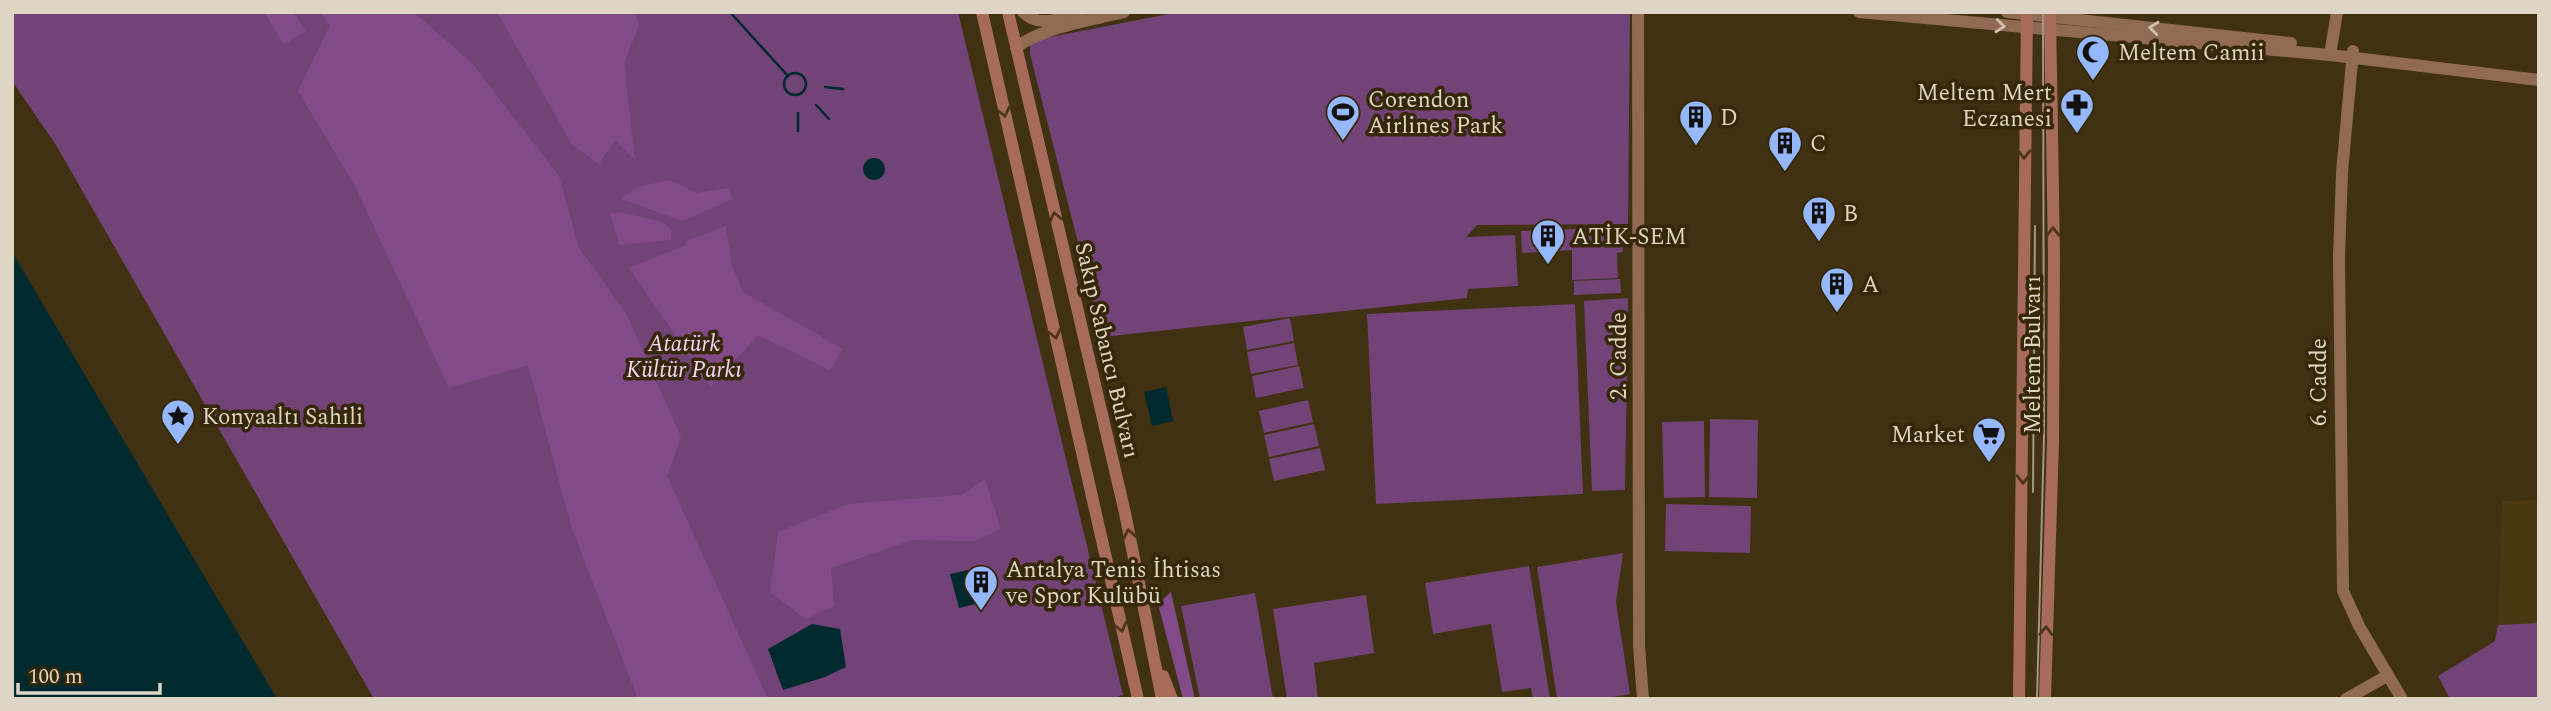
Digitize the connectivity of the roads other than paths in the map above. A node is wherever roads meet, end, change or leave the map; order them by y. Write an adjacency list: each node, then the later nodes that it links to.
1 (979, 12): 22 (main road, one-way to 22)
2 (1008, 12): 15 (main road, Sakıp Sabancı Bulvarı)
3 (1015, 12): 15 (main road)
4 (1023, 12): 5 (street)
5 (1081, 12)
6 (1124, 12): 15 (street)
7 (1638, 12): 25 (street, 2. Cadde)
8 (1859, 12): 13 (street, one-way to 13)
9 (2007, 12): 11 (street)
10 (2337, 12): 16 (street)
11 (2026, 13): 12 (street); 13 (main road, Meltem Bulvarı)
12 (2050, 15): 14 (main road, Meltem Bulvarı); 16 (street, one-way to 12)
13 (2026, 29): 14 (street); 26 (main road, Meltem Bulvarı, one-way to 26)
14 (2050, 31): 16 (street); 27 (main road, Meltem Bulvarı, one-way to 14)
15 (1016, 47): 20 (main road, Sakıp Sabancı Bulvarı, one-way to 15)
16 (2331, 51): 17 (street)
17 (2353, 54): 18 (street); 19 (street); 21 (street, 6. Cadde)
18 (2539, 71)
19 (2539, 80)
20 (1146, 625): 23 (main road, Sakıp Sabancı Bulvarı); 24 (main road)
21 (2387, 676): 28 (street); 29 (street, 6. Cadde)
22 (1137, 699)
23 (1162, 699)
24 (1170, 699)
25 (1643, 699)
26 (2019, 699)
27 (2045, 699)
28 (2346, 699)
29 (2402, 699)

